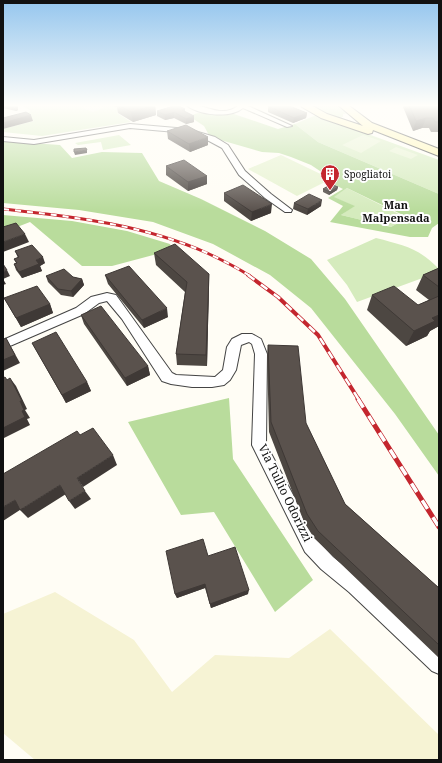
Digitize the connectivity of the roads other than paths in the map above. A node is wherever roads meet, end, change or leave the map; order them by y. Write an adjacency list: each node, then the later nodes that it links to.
1 (20, 141): 2 (street)
2 (42, 141)
3 (215, 141): 6 (street)
4 (406, 141): 5 (main road)
5 (439, 153)
6 (288, 210)
7 (3, 345): 8 (street, Via Tullio Odorizzi)
8 (439, 664)

